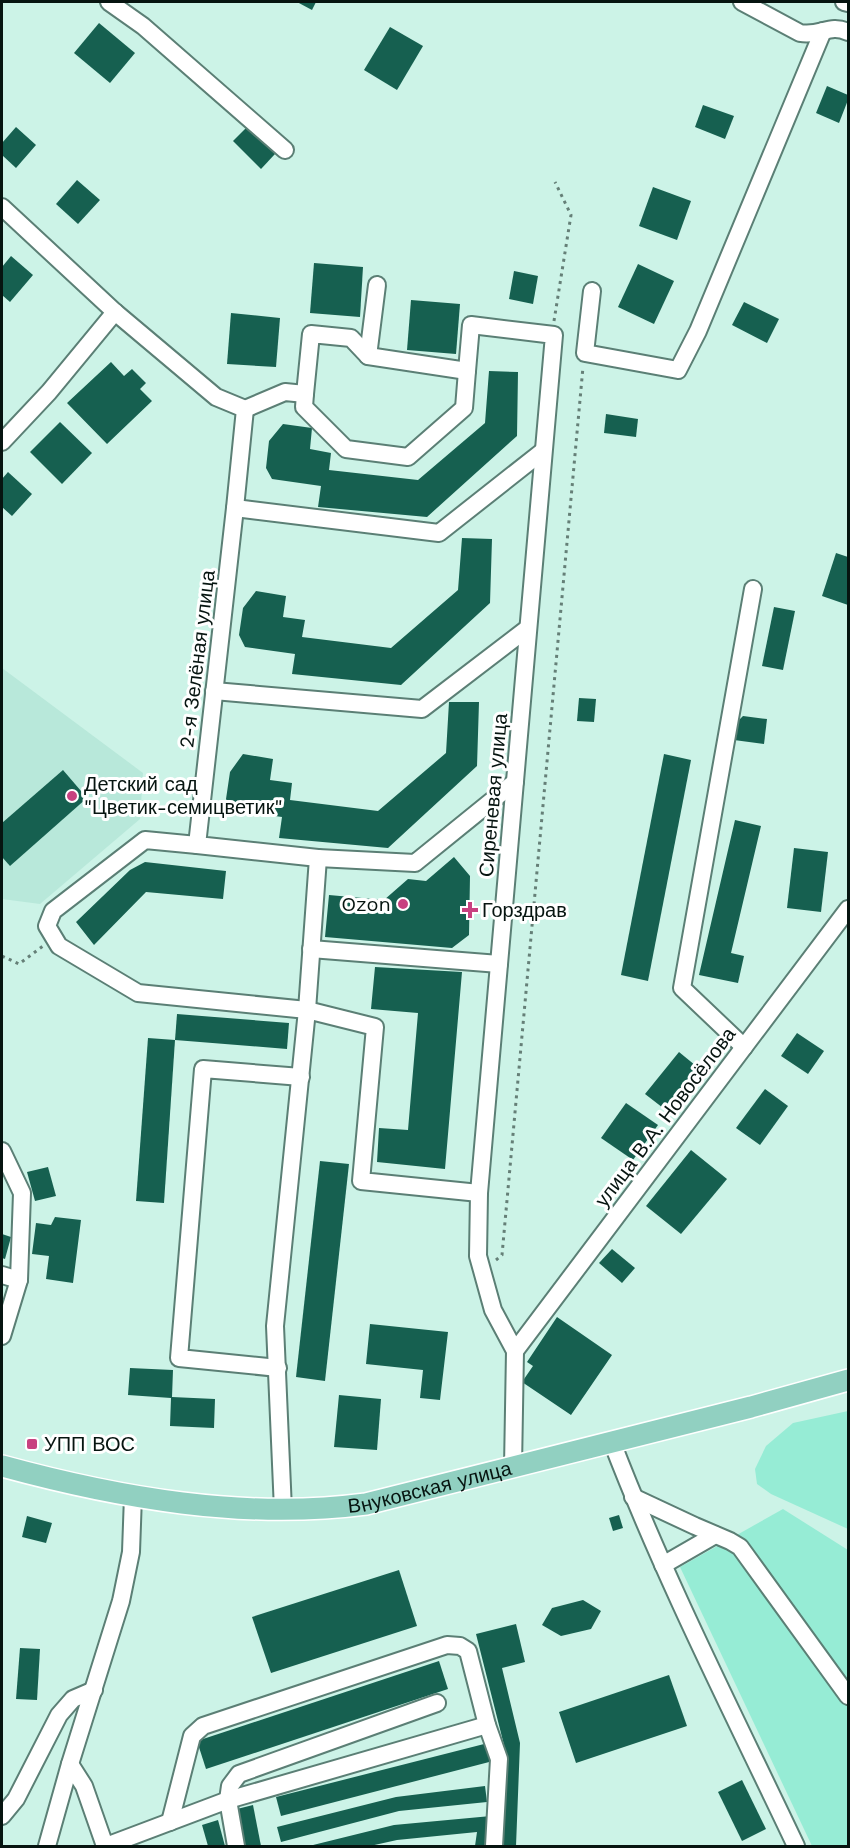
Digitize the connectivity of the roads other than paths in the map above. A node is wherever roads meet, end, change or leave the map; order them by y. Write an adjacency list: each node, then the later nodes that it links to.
1 (109, 2): 7 (street)
2 (742, 2): 5 (street)
3 (844, 2): 4 (street)
4 (849, 3)
5 (823, 31): 6 (street); 10 (street)
6 (849, 32)
7 (285, 150)
8 (2, 207): 11 (street)
9 (377, 285): 12 (street)
10 (592, 291)
11 (116, 312): 15 (street); 16 (street)
12 (368, 356): 13 (street); 14 (street)
13 (467, 371): 14 (street); 17 (street, Сиреневая улица)
14 (305, 394): 15 (street)
15 (245, 409): 18 (street, 2-я Зелёная улица)
16 (2, 442)
17 (543, 451): 18 (street); 20 (street, Сиреневая улица)
18 (236, 508): 21 (street, 2-я Зелёная улица)
19 (753, 589): 29 (street)
20 (528, 628): 21 (street); 22 (street, Сиреневая улица)
21 (214, 691): 23 (street, 2-я Зелёная улица)
22 (515, 782): 24 (street); 27 (street, Сиреневая улица)
23 (197, 845): 24 (street); 28 (street)
24 (318, 858): 26 (street)
25 (849, 909): 29 (street, улица В.А. Новосёлова)
26 (311, 949): 27 (street); 28 (street)
27 (499, 964): 32 (street, Сиреневая улица)
28 (307, 1010): 30 (street); 32 (street)
29 (744, 1047): 36 (street, улица В.А. Новосёлова)
30 (301, 1077): 37 (street); 37 (street)
31 (2, 1151): 34 (street)
32 (479, 1193): 36 (street, Сиреневая улица)
33 (2, 1275): 34 (street)
34 (19, 1280): 35 (street)
35 (2, 1336)
36 (515, 1351): 41 (street, Сиреневая улица)
37 (278, 1368): 44 (street)
38 (849, 1380): 39 (main road, Внуковская улица)
39 (612, 1442): 41 (main road, Внуковская улица); 43 (street)
40 (2, 1466): 42 (main road, Внуковская улица)
41 (513, 1467): 44 (main road, Внуковская улица)
42 (133, 1496): 44 (main road, Внуковская улица); 47 (street)
43 (633, 1497): 45 (street); 46 (street)
44 (283, 1510)
45 (715, 1535): 46 (street); 48 (street)
46 (663, 1565): 59 (street)
47 (94, 1690): 51 (street); 53 (street)
48 (849, 1696)
49 (437, 1704): 52 (street)
50 (487, 1725): 52 (street); 54 (street); 58 (street)
51 (70, 1764): 55 (street); 56 (street)
52 (228, 1800): 54 (street); 57 (street)
53 (2, 1816)
54 (170, 1822): 56 (street)
55 (47, 1846)
56 (106, 1846)
57 (236, 1846)
58 (494, 1846)
59 (796, 1846)

